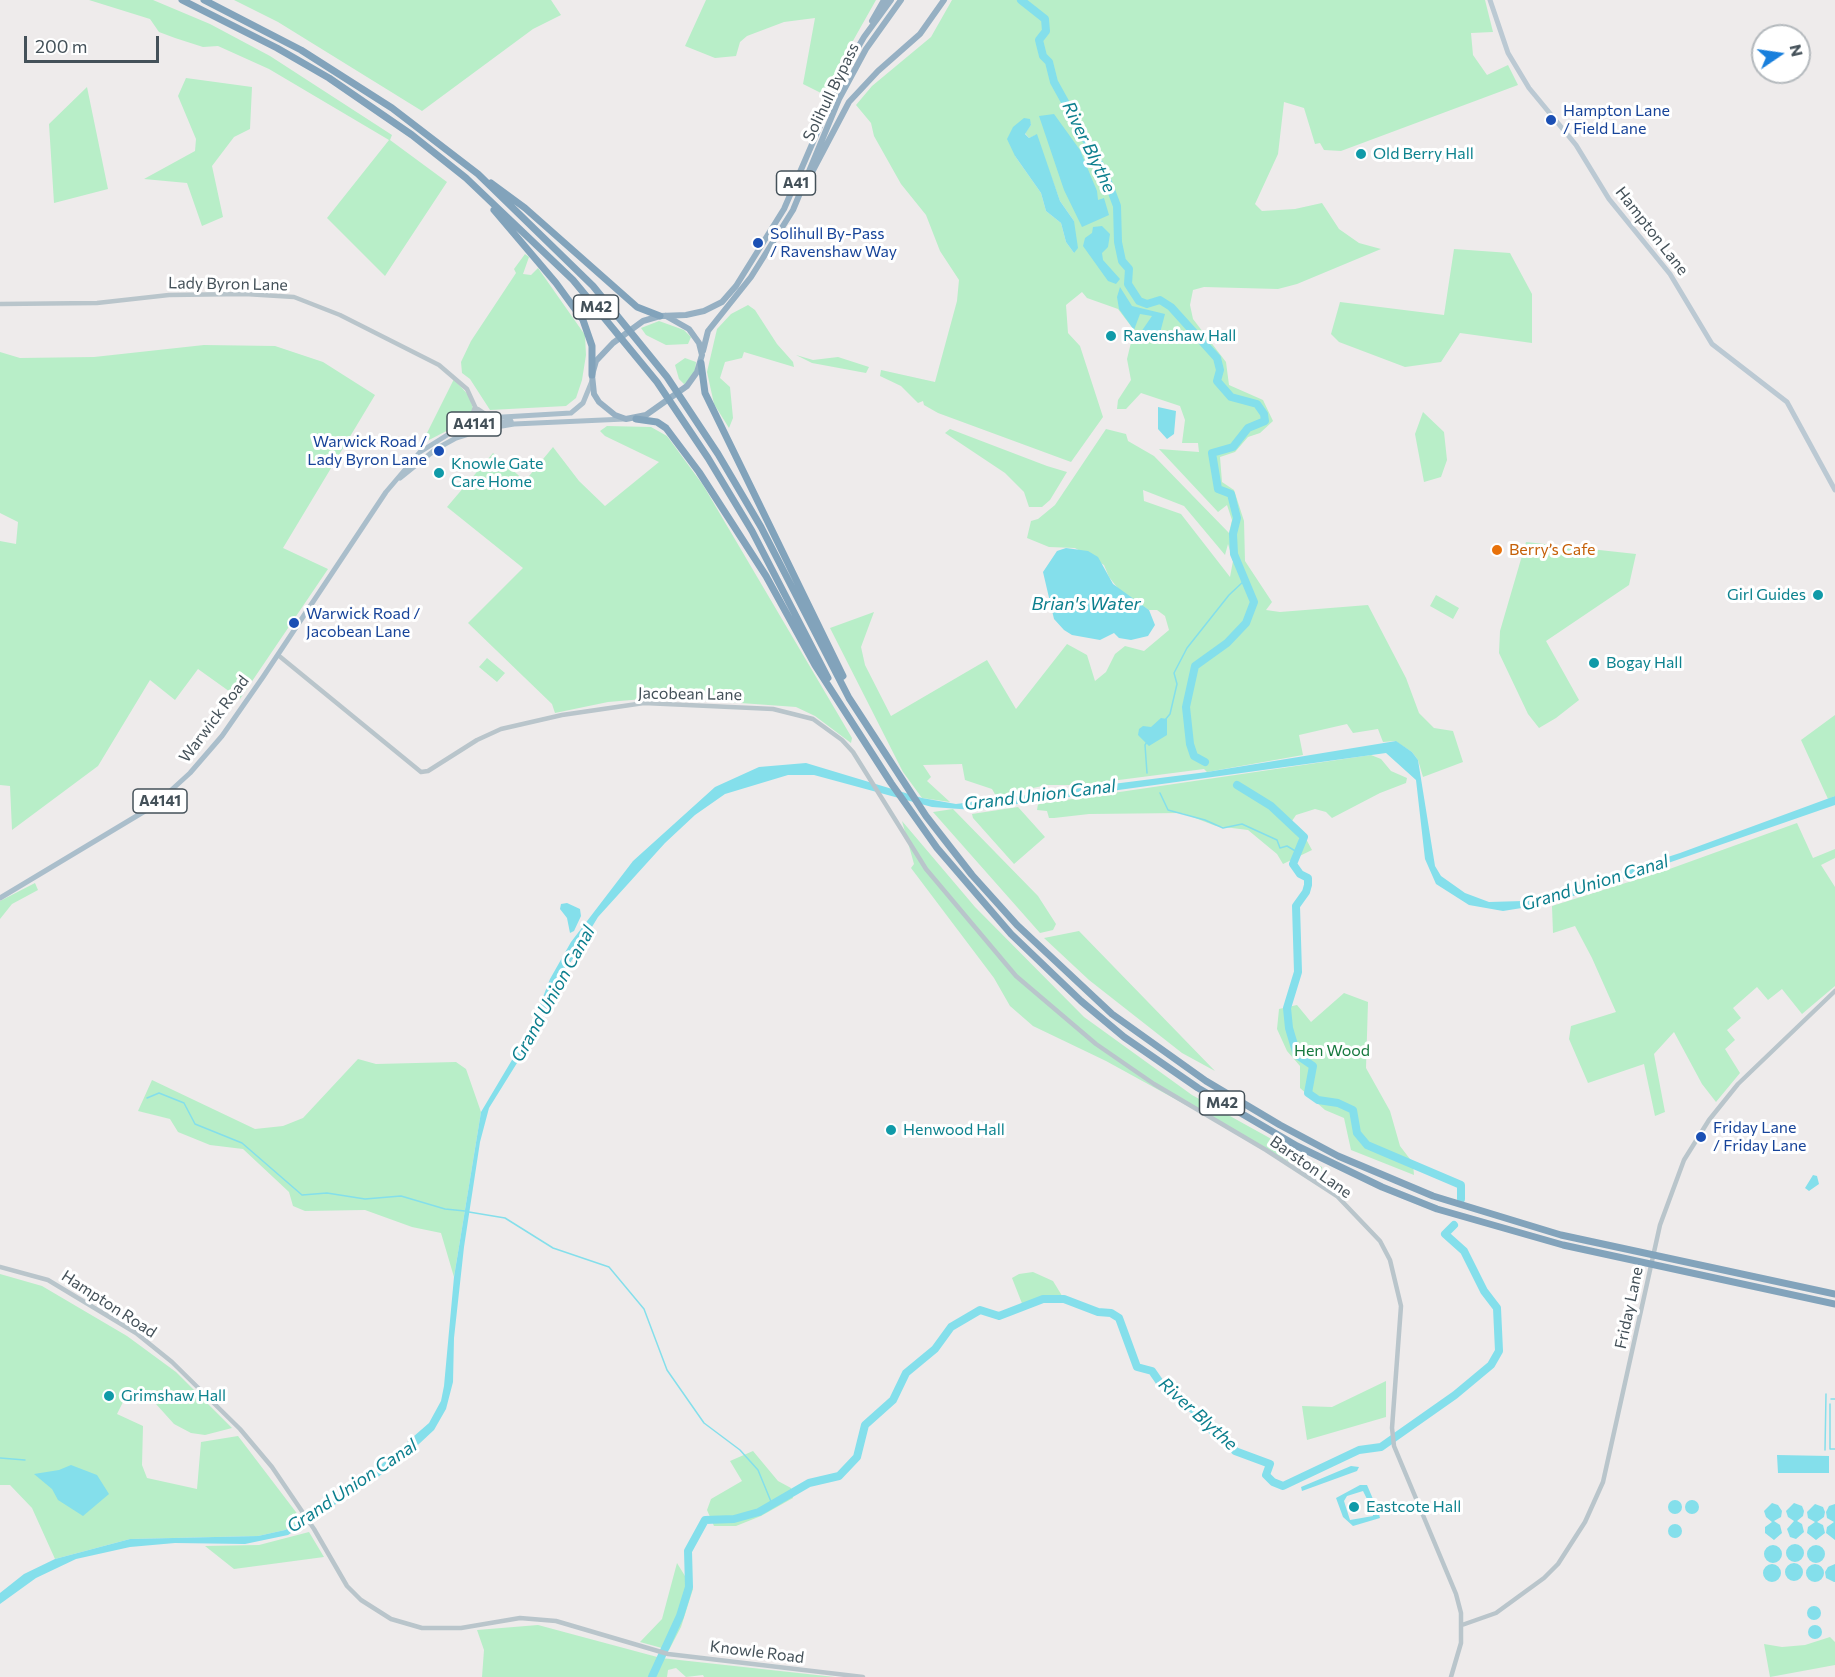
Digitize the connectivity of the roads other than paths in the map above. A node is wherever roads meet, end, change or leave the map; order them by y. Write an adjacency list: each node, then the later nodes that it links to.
1 (182, 0): 9 (highway, M42)
2 (204, 0): 10 (highway, M42)
3 (884, 0): 8 (highway)
4 (891, 0): 8 (highway, Solihull Bypass / A41)
5 (901, 0): 11 (highway, Solihull Bypass / A41)
6 (945, 0): 11 (highway)
7 (1490, 0): 24 (main road, Hampton Lane)
8 (864, 37): 13 (highway, Solihull Bypass / A41)
9 (428, 147): 16 (highway); 28 (highway, M42)
10 (478, 174): 13 (highway); 27 (highway, M42)
11 (793, 210): 14 (highway, Solihull Bypass / A41)
12 (0, 304): 17 (street, Lady Byron Lane)
13 (663, 316): 14 (highway); 16 (highway, A41)
14 (702, 355): 15 (highway, A41)
15 (701, 363): 20 (highway, A41); 27 (highway)
16 (592, 378): 18 (main road, A4141); 19 (highway)
17 (475, 404): 18 (street); 21 (street, Lady Byron Lane); 23 (street)
18 (494, 419): 21 (main road, A4141)
19 (626, 419): 20 (highway, A41); 22 (main road, A4141)
20 (636, 419): 28 (highway)
21 (482, 422): 22 (main road); 23 (main road, A4141)
22 (534, 423): 25 (main road, A4141)
23 (459, 429): 25 (main road, A4141)
24 (1835, 490)
25 (386, 492): 26 (main road, Warwick Road / A4141)
26 (278, 655): 29 (main road, Warwick Road / A4141); 30 (street, Jacobean Lane)
27 (869, 731): 33 (highway, M42)
28 (868, 748): 34 (highway, M42)
29 (0, 898)
30 (999, 960): 35 (street, Barston Lane)
31 (1835, 991): 35 (street, Friday Lane)
32 (0, 1267): 36 (street, Hampton Road)
33 (1835, 1294)
34 (1835, 1304)
35 (1462, 1625): 38 (street, Barston Lane)
36 (649, 1650): 37 (street, Knowle Road)
37 (863, 1677)
38 (1451, 1677)

